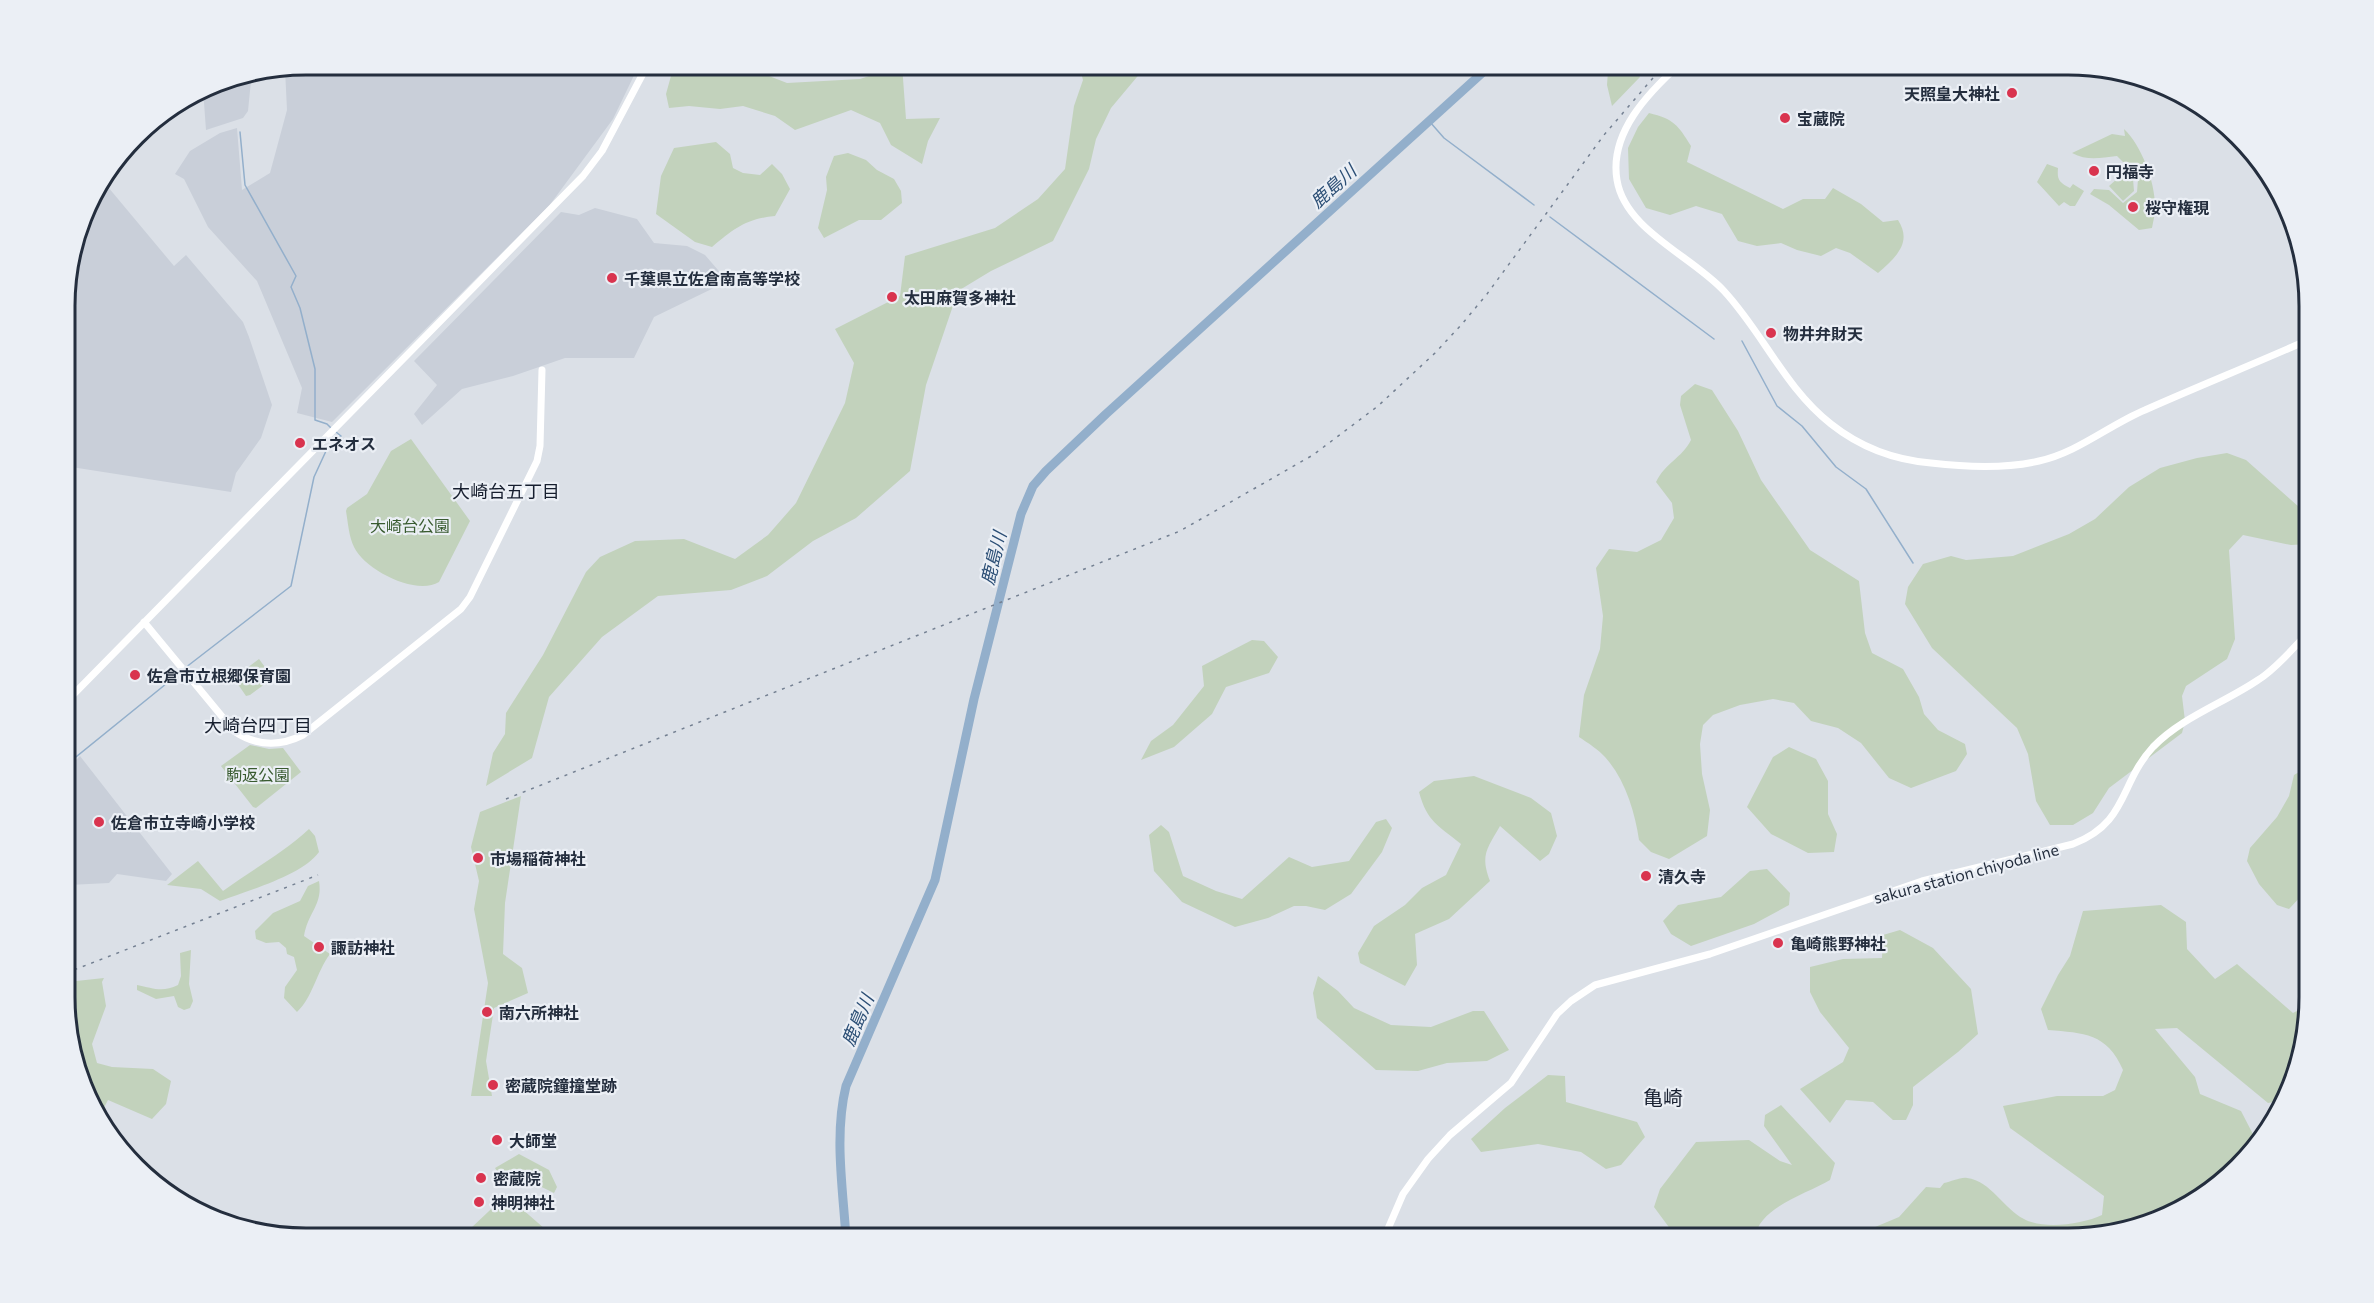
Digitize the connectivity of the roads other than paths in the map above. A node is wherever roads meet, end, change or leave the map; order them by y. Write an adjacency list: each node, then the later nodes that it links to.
1 (642, 75): 5 (street)
2 (1670, 75): 3 (street)
3 (2299, 344)
4 (542, 370): 5 (street)
5 (144, 622): 7 (street)
6 (2299, 642): 8 (street, sakura station chiyoda line)
7 (75, 693)
8 (1388, 1228)

